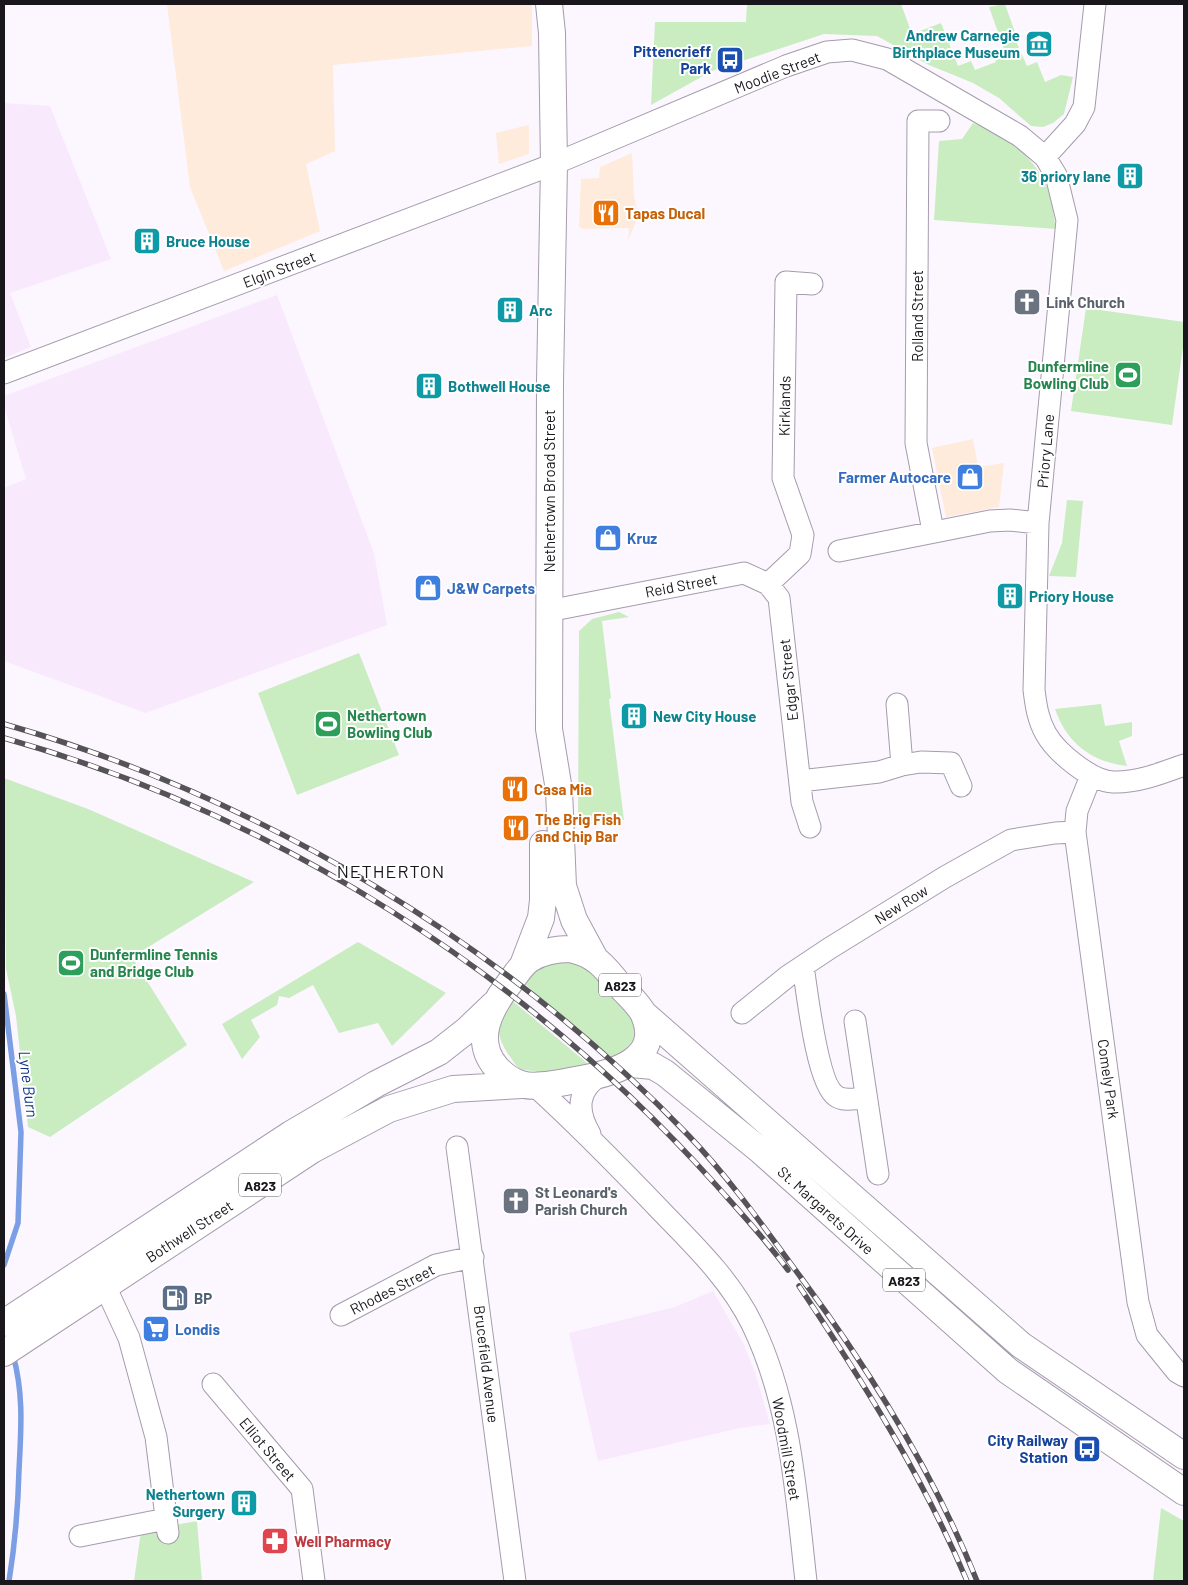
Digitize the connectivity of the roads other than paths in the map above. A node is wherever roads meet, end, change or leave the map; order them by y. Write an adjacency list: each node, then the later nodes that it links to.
1 (549, 4): 4 (main road)
2 (557, 4): 4 (main road)
3 (1095, 4): 6 (street)
4 (552, 33): 7 (main road, Nethertown Broad Street)
5 (939, 121): 11 (street, Rolland Street)
6 (1044, 157): 7 (street, Moodie Street); 10 (street, Priory Lane)
7 (554, 164): 9 (street, Elgin Street); 14 (main road, Nethertown Broad Street)
8 (812, 284): 13 (street, Kirklands)
9 (4, 373)
10 (1038, 524): 11 (street); 19 (street, Priory Lane)
11 (934, 531): 12 (street)
12 (839, 552)
13 (768, 584): 14 (street, Reid Street); 20 (street, Edgar Street)
14 (548, 611): 16 (main road, Nethertown Broad Street)
15 (897, 704): 17 (street)
16 (549, 729): 24 (main road, Nethertown Broad Street); 25 (main road, Nethertown Broad Street)
17 (902, 765): 20 (street); 21 (street)
18 (1184, 765): 19 (street)
19 (1091, 776): 23 (street, Comely Park)
20 (800, 781): 22 (street, Edgar Street)
21 (961, 786)
22 (810, 826)
23 (1075, 832): 26 (street, New Row); 42 (street, Comely Park)
24 (594, 957): 25 (main road, A823); 29 (main road, A823)
25 (523, 965): 27 (main road, A823)
26 (803, 966): 28 (street, New Row); 34 (street)
27 (493, 1005): 33 (main road, A823); 41 (main road, Bothwell Street / A823)
28 (742, 1013)
29 (644, 1014): 31 (main road, A823); 44 (main road, St. Margarets Drive / A823)
30 (855, 1021): 34 (street)
31 (631, 1064): 32 (main road, A823); 45 (main road, St. Margarets Drive / A823)
32 (602, 1074): 33 (main road, A823); 35 (street, Woodmill Street)
33 (528, 1085): 35 (street, Woodmill Street); 39 (main road, Bothwell Street / A823)
34 (866, 1098): 37 (street)
35 (594, 1140): 49 (street, Woodmill Street)
36 (457, 1147): 38 (street, Brucefield Avenue)
37 (878, 1174)
38 (473, 1257): 40 (street, Rhodes Street); 48 (street, Brucefield Avenue)
39 (105, 1286): 41 (main road, Bothwell Street / A823); 46 (street)
40 (341, 1315)
41 (10, 1334)
42 (1181, 1374)
43 (213, 1384): 47 (street, Elliot Street)
44 (1184, 1456)
45 (1184, 1492)
46 (80, 1536)
47 (314, 1581)
48 (515, 1581)
49 (806, 1581)

